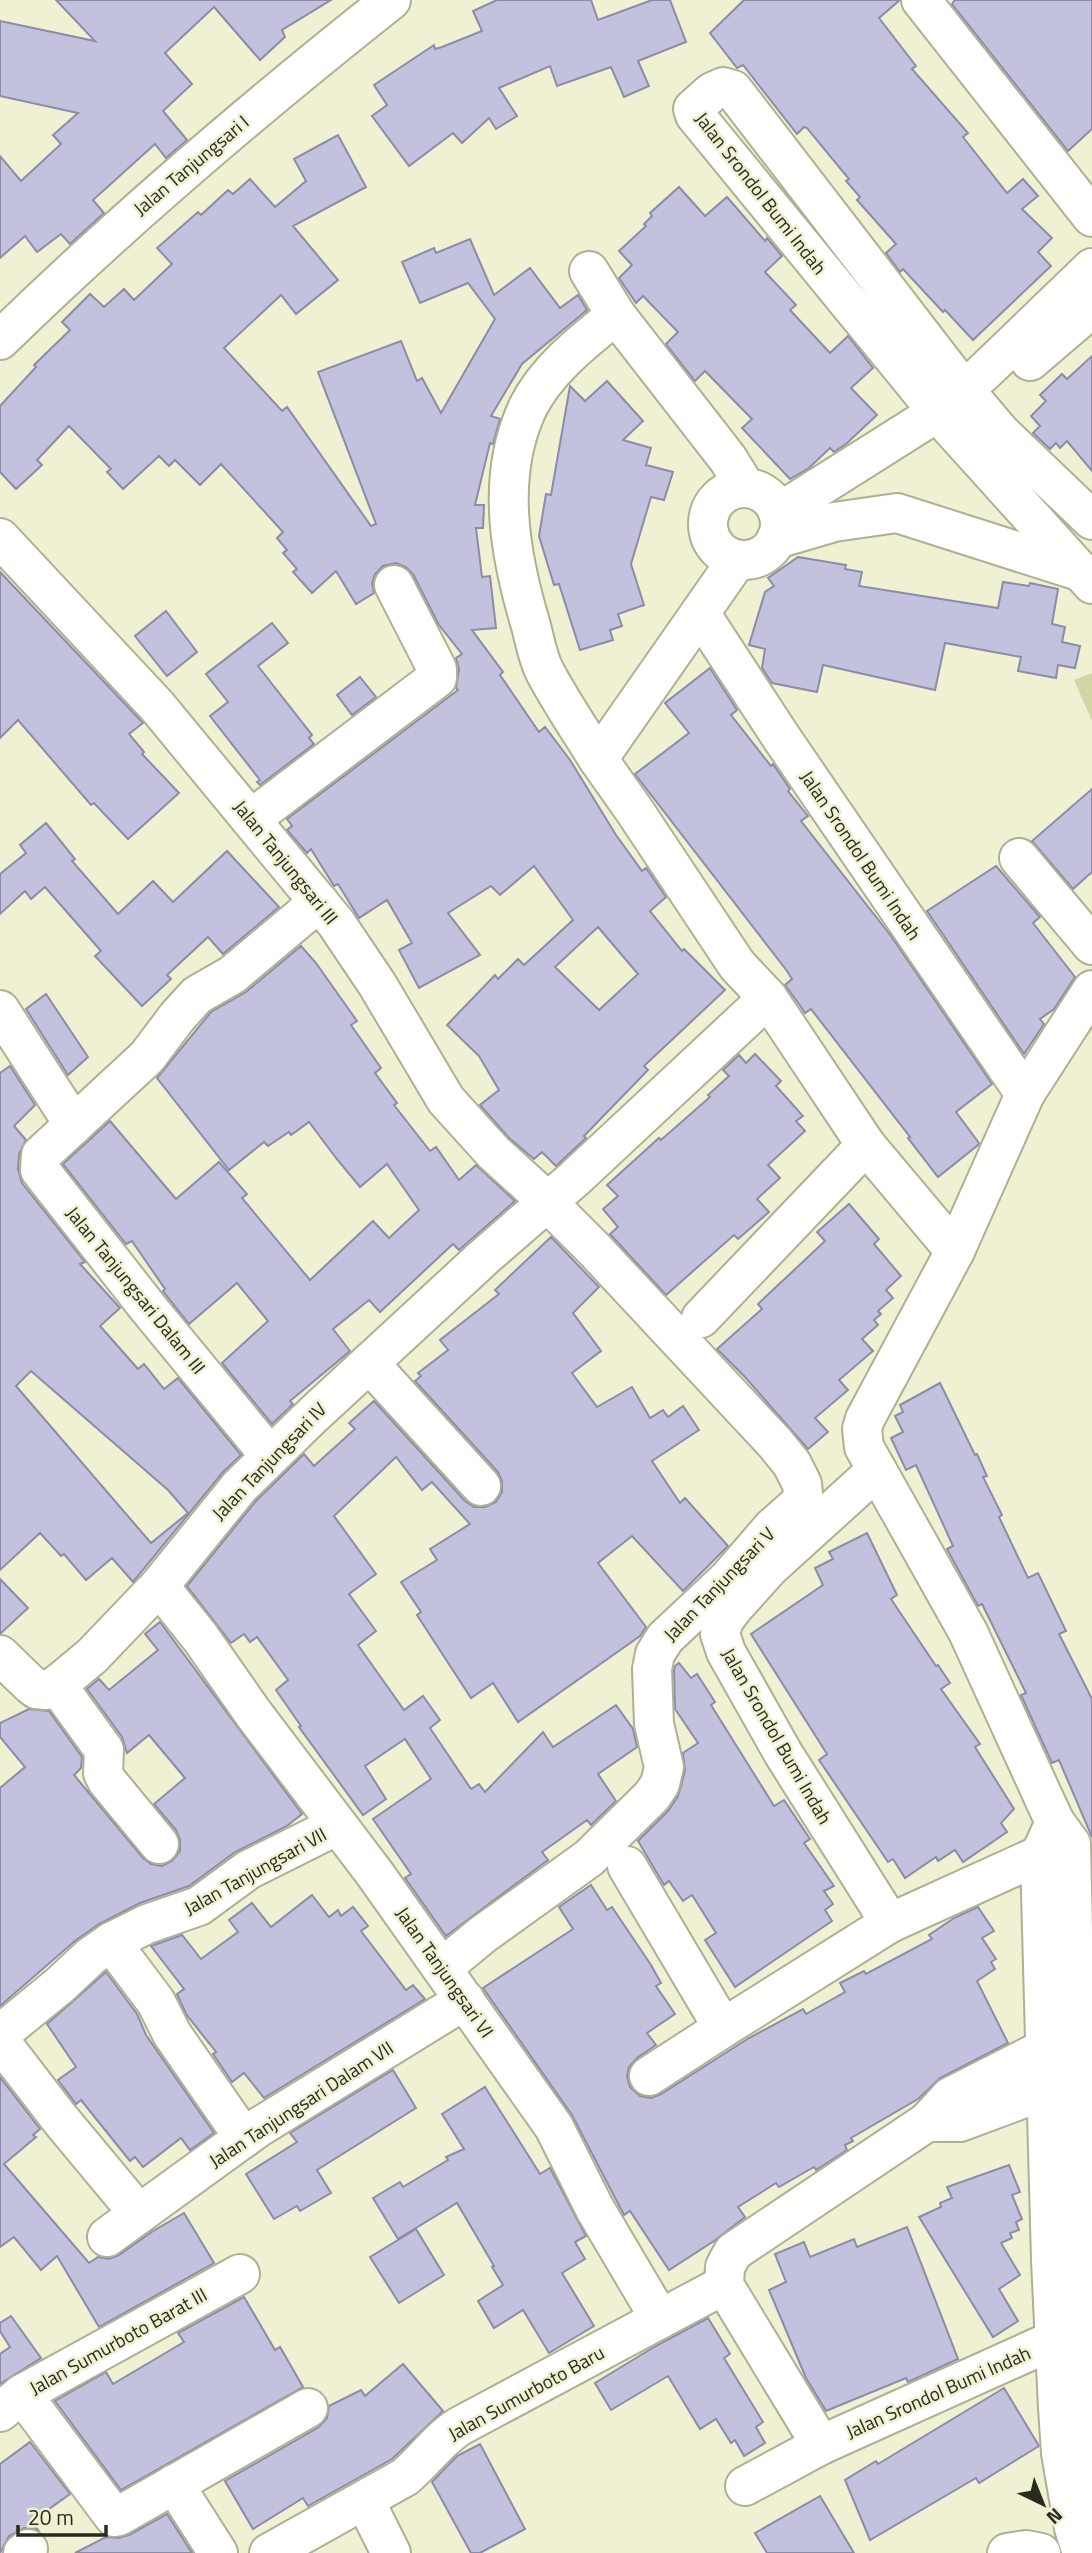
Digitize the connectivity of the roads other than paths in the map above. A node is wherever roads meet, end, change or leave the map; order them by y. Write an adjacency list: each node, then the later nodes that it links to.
1 (391, 0): 8 (street, Jalan Tanjungsari I)
2 (921, 0): 3 (street)
3 (1092, 217)
4 (1092, 268): 9 (street, Jalan Srondol Bumi Indah)
5 (589, 271): 7 (street)
6 (1092, 308): 9 (street, Jalan Srondol Bumi Indah)
7 (617, 316): 10 (street); 18 (street)
8 (0, 340)
9 (959, 408): 9 (street, Jalan Srondol Bumi Indah); 11 (street, Jalan Srondol Bumi Indah); 12 (street, Jalan Srondol Bumi Indah); 15 (street, Jalan Srondol Bumi Indah)
10 (747, 488): 12 (street); 14 (street)
11 (1092, 520)
12 (778, 529): 14 (street, Jalan Srondol Bumi Indah); 15 (street, Jalan Srondol Bumi Indah)
13 (0, 538): 19 (street, Jalan Tanjungsari III)
14 (737, 559): 17 (street)
15 (1088, 578)
16 (394, 585): 19 (street)
17 (700, 613): 18 (street); 26 (street, Jalan Srondol Bumi Indah)
18 (598, 759): 24 (street)
19 (251, 819): 21 (street, Jalan Tanjungsari III)
20 (1019, 858): 22 (street)
21 (319, 902): 27 (street, Jalan Tanjungsari Dalam III); 29 (street, Jalan Tanjungsari III)
22 (1092, 944)
23 (1092, 990): 26 (street, Jalan Srondol Bumi Indah)
24 (768, 998): 28 (street); 29 (street)
25 (0, 1010): 27 (street)
26 (1026, 1094): 30 (street, Jalan Srondol Bumi Indah)
27 (74, 1125): 33 (street, Jalan Tanjungsari Dalam III)
28 (866, 1145): 30 (street); 31 (street)
29 (548, 1202): 32 (street, Jalan Tanjungsari IV); 45 (street, Jalan Tanjungsari V)
30 (955, 1251): 34 (street, Jalan Srondol Bumi Indah)
31 (701, 1318)
32 (369, 1363): 33 (street, Jalan Tanjungsari IV); 35 (street)
33 (270, 1456): 36 (street, Jalan Tanjungsari IV)
34 (877, 1470): 40 (street, Jalan Srondol Bumi Indah); 43 (street, Jalan Srondol Bumi Indah)
35 (481, 1486)
36 (159, 1586): 38 (street, Jalan Tanjungsari IV); 39 (street, Jalan Tanjungsari VI)
37 (0, 1656): 38 (street)
38 (57, 1685): 41 (street)
39 (338, 1825): 44 (street, Jalan Tanjungsari VII); 45 (street, Jalan Tanjungsari VI)
40 (1065, 1839): 43 (street); 48 (street, Jalan Srondol Bumi Indah)
41 (159, 1844)
42 (627, 1866): 47 (street)
43 (890, 1923): 47 (street)
44 (111, 1942): 49 (street, Jalan Tanjungsari VII); 54 (street)
45 (442, 1968): 46 (street, Jalan Tanjungsari VI)
46 (465, 2000): 54 (street, Jalan Tanjungsari Dalam VII); 60 (street, Jalan Tanjungsari VI)
47 (723, 2028): 51 (street)
48 (1072, 2030): 52 (street, Jalan Srondol Bumi Indah); 53 (street)
49 (0, 2034)
50 (0, 2041): 55 (street)
51 (649, 2076)
52 (1061, 2083): 53 (street); 56 (street, Jalan Srondol Bumi Indah); 61 (street, Jalan Srondol Bumi Indah)
53 (927, 2122): 59 (street)
54 (244, 2138): 55 (street, Jalan Tanjungsari Dalam VII)
55 (139, 2214): 57 (street, Jalan Tanjungsari Dalam VII)
56 (1089, 2226): 63 (street, Jalan Srondol Bumi Indah)
57 (107, 2237)
58 (240, 2274): 62 (street, Jalan Sumurboto Barat III)
59 (724, 2286): 60 (street); 65 (street, Jalan Srondol Bumi Indah)
60 (660, 2319): 68 (street, Jalan Sumurboto Baru)
61 (1054, 2340): 63 (street, Jalan Srondol Bumi Indah); 65 (street, Jalan Srondol Bumi Indah)
62 (11, 2403): 66 (street)
63 (1079, 2403): 69 (street, Jalan Srondol Bumi Indah); 75 (street, Jalan Srondol Bumi Indah)
64 (308, 2408): 66 (street)
65 (821, 2445): 67 (street, Jalan Srondol Bumi Indah)
66 (174, 2484): 70 (street)
67 (745, 2486)
68 (365, 2501): 71 (street, Jalan Sumurboto Baru); 72 (street)
69 (1092, 2527)
70 (218, 2553)
71 (269, 2553)
72 (391, 2553)
73 (1007, 2553): 74 (street)
74 (1041, 2553)
75 (1082, 2553)

